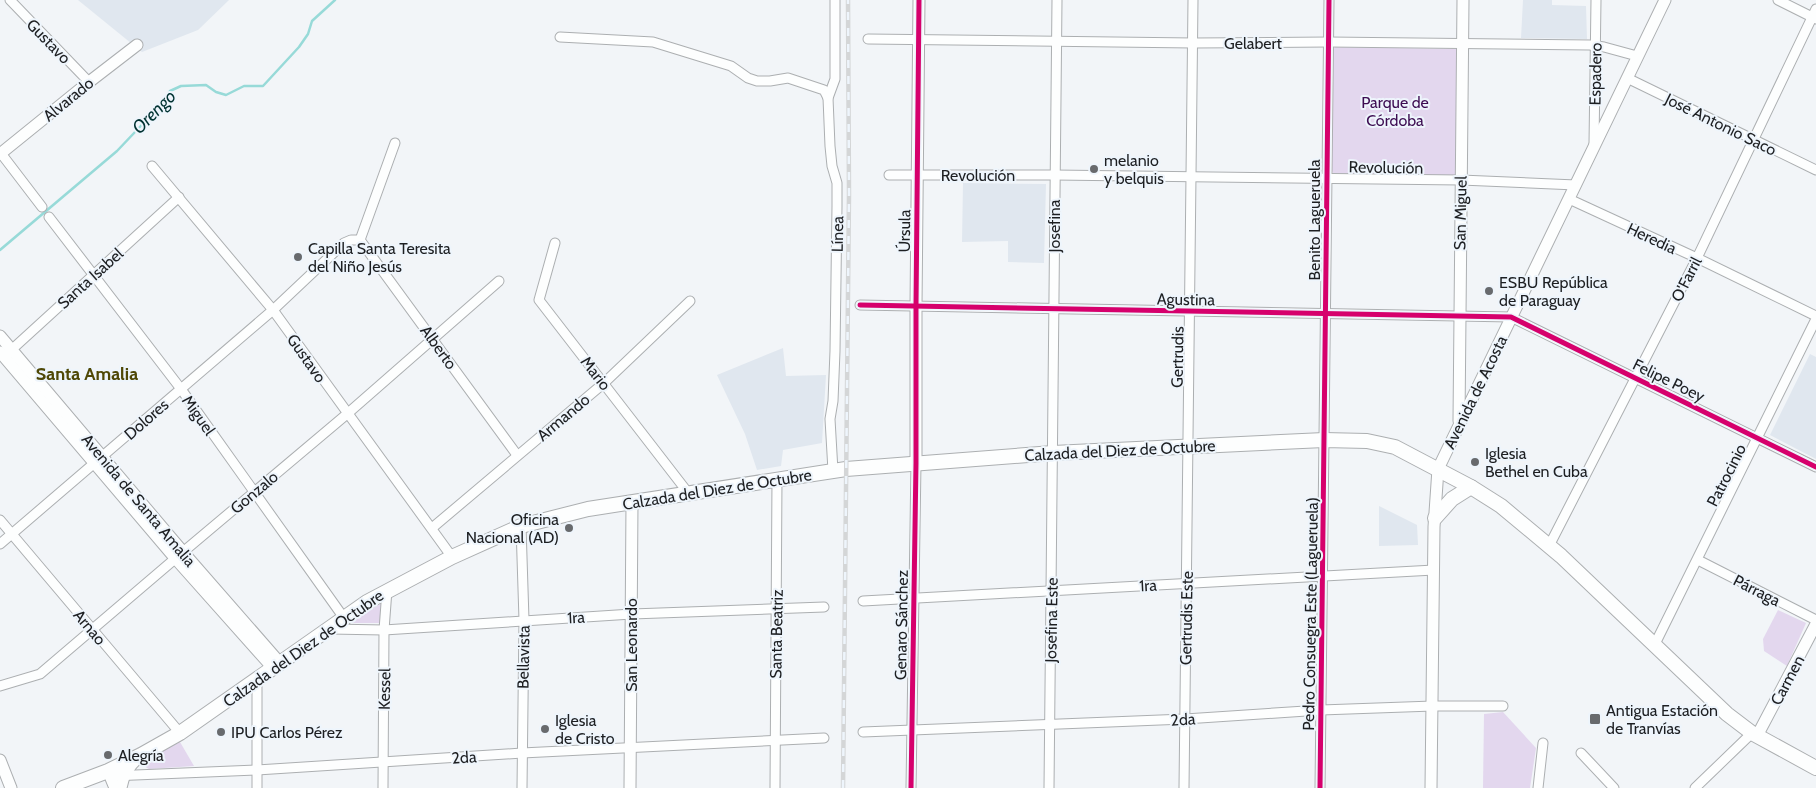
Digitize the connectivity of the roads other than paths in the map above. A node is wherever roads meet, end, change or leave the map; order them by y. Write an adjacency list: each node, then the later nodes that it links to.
1 (10, 0): 23 (street, Gustavo)
2 (835, 0): 24 (street, Línea)
3 (919, 0): 14 (street, Úrsula)
4 (1057, 0): 15 (street, Josefina)
5 (1193, 0): 18 (street, Gertrudis)
6 (1329, 0): 16 (street, Benito Lagueruela)
7 (1463, 0): 17 (street, San Miguel)
8 (1596, 0): 20 (street, Espadero)
9 (1665, 0): 21 (street, Avenida de Acosta)
10 (1778, 0): 11 (street)
11 (1815, 15): 25 (street, O'Farril)
12 (560, 36): 24 (street)
13 (868, 39): 14 (street, Gelabert)
14 (919, 39): 15 (street, Gelabert); 32 (street, Úrsula)
15 (1057, 41): 18 (street, Gelabert); 33 (street, Josefina)
16 (1329, 42): 17 (street, Gelabert); 18 (street, Gelabert); 35 (street, Benito Lagueruela)
17 (1463, 43): 20 (street, Gelabert); 36 (street, San Miguel)
18 (1193, 44): 34 (street, Gertrudis)
19 (137, 45): 23 (street, Alvarado)
20 (1596, 45): 21 (street, Gelabert); 27 (street, Espadero)
21 (1637, 56): 22 (street, Avenida de Acosta)
22 (1627, 78): 25 (street, José Antonio Saco); 27 (street, Avenida de Acosta)
23 (89, 82): 28 (street, Alvarado)
24 (828, 98): 74 (street, Línea)
25 (1753, 138): 30 (street, José Antonio Saco); 44 (street, O'Farril)
26 (395, 143): 42 (street)
27 (1594, 147): 37 (street, Avenida de Acosta)
28 (0, 153): 40 (street)
29 (152, 166): 38 (street, Gustavo)
30 (1816, 170)
31 (890, 175): 32 (street, Revolución)
32 (918, 175): 33 (street, Revolución); 49 (street, Úrsula)
33 (1054, 175): 34 (street, Revolución); 50 (street, Josefina)
34 (1191, 177): 35 (street, Revolución); 52 (street, Gertrudis)
35 (1326, 179): 36 (street, Revolución); 53 (street, Benito Lagueruela)
36 (1461, 180): 37 (street, Revolución); 54 (street, San Miguel)
37 (1576, 185): 39 (street, Avenida de Acosta)
38 (179, 198): 45 (street, Santa Isabel); 51 (street, Gustavo)
39 (1569, 199): 44 (street, Heredia); 55 (street, Avenida de Acosta)
40 (42, 207)
41 (50, 217): 45 (street, Miguel)
42 (360, 240): 51 (street, Dolores); 58 (street, Alberto)
43 (555, 243): 61 (street, Mario)
44 (1697, 258): 56 (street, Heredia); 60 (street, O'Farril)
45 (93, 274): 59 (street, Santa Isabel); 62 (street, Miguel)
46 (499, 282): 58 (street, Gonzalo)
47 (690, 301): 61 (street, Armando)
48 (860, 305): 49 (street, Agustina)
49 (916, 306): 50 (street, Agustina); 71 (street, Úrsula)
50 (1054, 309): 52 (street, Agustina); 68 (street, Josefina)
51 (273, 310): 62 (street, Dolores); 63 (street, Gustavo)
52 (1190, 311): 53 (street, Agustina); 67 (street, Gertrudis)
53 (1326, 314): 54 (street, Agustina); 66 (street, Benito Lagueruela)
54 (1459, 315): 55 (street, Agustina); 64 (street, San Miguel)
55 (1511, 317): 60 (street, Felipe Poey); 64 (street, Avenida de Acosta)
56 (1816, 318): 65 (street, Patrocinio)
57 (0, 336): 59 (street, Avenida de Santa Amalia)
58 (433, 338): 63 (street, Gonzalo); 69 (street, Alberto)
59 (4, 354): 70 (street, Avenida de Santa Amalia)
60 (1636, 378): 65 (street, Felipe Poey); 86 (street, O'Farril)
61 (604, 383): 69 (street, Armando); 78 (street, Mario)
62 (181, 389): 70 (street, Dolores); 77 (street, Miguel)
63 (347, 414): 77 (street, Gonzalo); 83 (street, Gustavo)
64 (1458, 425): 73 (street, Avenida de Acosta)
65 (1758, 438): 72 (street, Felipe Poey); 89 (street, Patrocinio)
66 (1324, 440): 67 (main road, Calzada del Diez de Octubre); 73 (main road, Calzada del Diez de Octubre); 91 (street, Pedro Consuegra Este (Lagueruela))
67 (1188, 447): 68 (main road, Calzada del Diez de Octubre); 92 (street, Gertrudis Este)
68 (1053, 452): 71 (main road, Calzada del Diez de Octubre); 94 (street, Josefina Este)
69 (517, 455): 83 (street, Armando)
70 (98, 460): 84 (street, Dolores); 87 (street, Avenida de Santa Amalia)
71 (916, 463): 74 (main road, Calzada del Diez de Octubre); 95 (street, Genaro Sánchez)
72 (1816, 467)
73 (1438, 469): 76 (main road, Calzada del Diez de Octubre); 80 (street, Avenida de Acosta)
74 (833, 471): 75 (main road, Calzada del Diez de Octubre)
75 (777, 479): 78 (main road, Calzada del Diez de Octubre); 98 (street, Santa Beatriz)
76 (1471, 487): 80 (main road); 86 (main road)
77 (253, 492): 87 (street, Gonzalo); 100 (street, Miguel)
78 (689, 494): 79 (main road, Calzada del Diez de Octubre)
79 (632, 502): 82 (main road, Calzada del Diez de Octubre); 99 (street, San Leonardo)
80 (1435, 518): 90 (street, Avenida de Acosta)
81 (0, 520): 84 (street, Arnao)
82 (521, 526): 88 (main road, Calzada del Diez de Octubre); 101 (street, Bellavista)
83 (432, 528): 88 (street, Gustavo)
84 (12, 534): 85 (street, Dolores); 104 (street, Arnao)
85 (0, 544)
86 (1549, 546): 106 (main road)
87 (179, 555): 104 (street, Gonzalo); 107 (street, Avenida de Santa Amalia)
88 (452, 558): 93 (main road, Calzada del Diez de Octubre)
89 (1698, 560): 102 (street, Párraga); 106 (street, Patrocinio)
90 (1434, 570): 91 (street, 1ra); 110 (street, Avenida de Acosta)
91 (1323, 577): 92 (street, 1ra); 112 (street, Pedro Consuegra Este (Lagueruela))
92 (1187, 583): 94 (street, 1ra); 113 (street, Gertrudis Este)
93 (387, 590): 100 (main road, Calzada del Diez de Octubre); 105 (street, Kessel)
94 (1051, 590): 95 (street, 1ra); 114 (street, Josefina Este)
95 (914, 597): 96 (street, 1ra); 115 (street, Genaro Sánchez)
96 (863, 601)
97 (824, 607): 98 (street, 1ra)
98 (776, 609): 99 (street, 1ra); 120 (street, Santa Beatriz)
99 (632, 614): 101 (street, 1ra); 122 (street, San Leonardo)
100 (344, 618): 103 (main road, Calzada del Diez de Octubre)
101 (524, 620): 105 (street, 1ra); 123 (street, Bellavista)
102 (1816, 622): 118 (street, Carmen)
103 (328, 629): 105 (street, 1ra); 107 (main road, Calzada del Diez de Octubre)
104 (93, 630): 109 (street, Gonzalo); 116 (street, Arnao)
105 (384, 630): 126 (street, Kessel)
106 (1654, 646): 118 (main road)
107 (276, 666): 108 (main road, Calzada del Diez de Octubre)
108 (257, 680): 116 (main road, Calzada del Diez de Octubre); 128 (street)
109 (0, 686)
110 (1432, 706): 111 (street, 2da); 112 (street, 2da); 143 (street, Avenida de Acosta)
111 (1503, 706)
112 (1321, 710): 113 (street, 2da); 142 (street, Pedro Consuegra Este (Lagueruela))
113 (1185, 719): 114 (street, 2da); 141 (street, Gertrudis Este)
114 (1049, 724): 115 (street, 2da); 140 (street, Josefina Este)
115 (911, 731): 117 (street, 2da); 139 (street, Genaro Sánchez)
116 (180, 732): 129 (main road, Calzada del Diez de Octubre)
117 (863, 732)
118 (1754, 735): 127 (main road); 146 (street)
119 (824, 738): 120 (street, 2da)
120 (775, 740): 122 (street, 2da); 138 (street, Santa Beatriz)
121 (1544, 743): 144 (street)
122 (630, 748): 123 (street, 2da); 137 (street, San Leonardo)
123 (522, 753): 126 (street, 2da); 136 (street, Bellavista)
124 (1581, 753): 145 (street)
125 (0, 760): 130 (street)
126 (383, 762): 128 (street, 2da); 135 (street, Kessel)
127 (1816, 768)
128 (258, 770): 129 (street, 2da); 134 (street)
129 (115, 773): 131 (main road, Calzada del Diez de Octubre); 132 (street); 133 (street)
130 (11, 788)
131 (63, 788)
132 (115, 788)
133 (121, 788)
134 (258, 788)
135 (382, 788)
136 (522, 788)
137 (630, 788)
138 (774, 788)
139 (911, 788)
140 (1049, 788)
141 (1184, 788)
142 (1320, 788)
143 (1431, 788)
144 (1538, 788)
145 (1614, 788)
146 (1695, 788)

